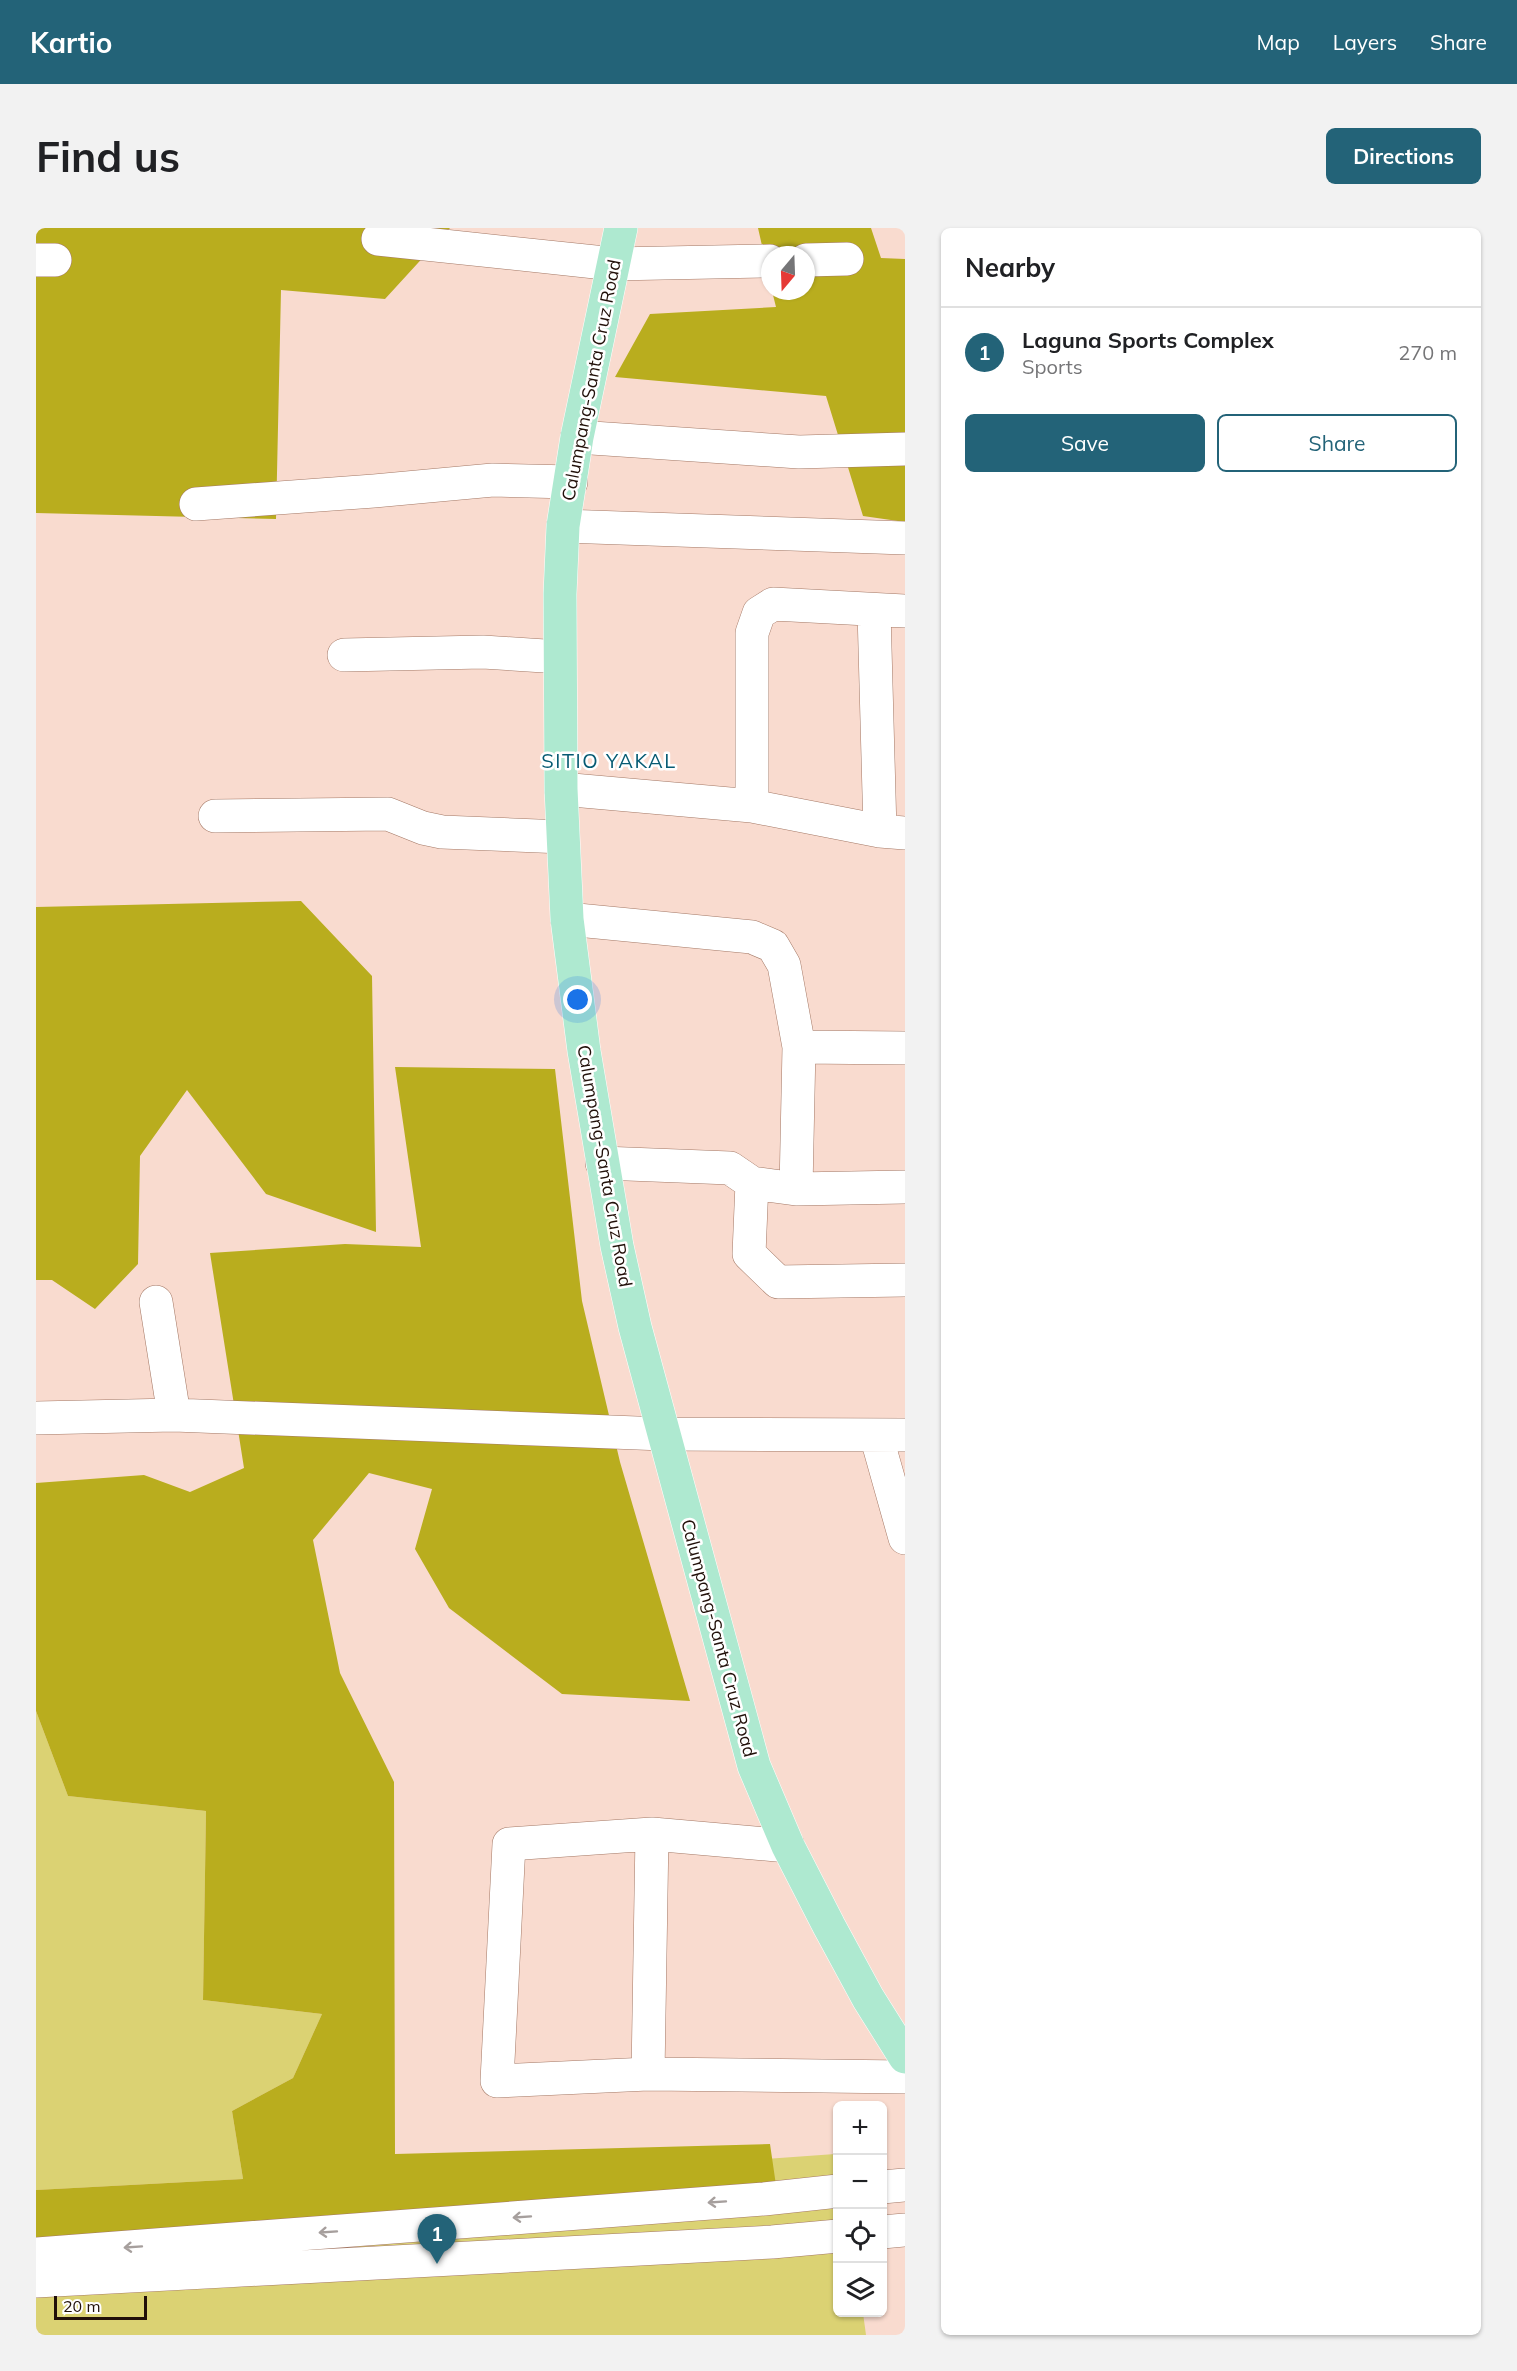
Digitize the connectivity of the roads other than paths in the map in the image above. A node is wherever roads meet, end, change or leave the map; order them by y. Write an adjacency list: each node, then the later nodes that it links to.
1 (621, 228): 6 (main road, Calumpang-Santa Cruz Road)
2 (378, 239): 6 (street)
3 (847, 259): 4 (street)
4 (815, 260)
5 (761, 261): 6 (street)
6 (614, 264): 7 (main road, Calumpang-Santa Cruz Road)
7 (577, 437): 8 (street); 9 (main road, Calumpang-Santa Cruz Road)
8 (905, 449)
9 (571, 482): 10 (street); 11 (main road, Calumpang-Santa Cruz Road)
10 (196, 504)
11 (563, 526): 12 (street); 15 (main road, Calumpang-Santa Cruz Road)
12 (905, 538)
13 (889, 611): 17 (street); 19 (street)
14 (344, 655): 15 (street)
15 (560, 657): 16 (main road, Calumpang-Santa Cruz Road)
16 (561, 789): 17 (street); 20 (main road, Calumpang-Santa Cruz Road)
17 (752, 806): 19 (street)
18 (214, 816): 20 (street)
19 (892, 832)
20 (562, 837): 21 (main road, Calumpang-Santa Cruz Road)
21 (567, 919): 22 (street); 24 (main road, Calumpang-Santa Cruz Road)
22 (799, 1047): 23 (street); 27 (street)
23 (905, 1048)
24 (602, 1162): 25 (street); 32 (main road, Calumpang-Santa Cruz Road)
25 (752, 1183): 27 (street); 28 (street)
26 (905, 1187): 27 (street)
27 (796, 1189)
28 (905, 1280)
29 (156, 1302): 30 (street)
30 (174, 1415): 31 (street); 32 (street)
31 (36, 1418)
32 (663, 1434): 33 (street); 36 (main road, Calumpang-Santa Cruz Road)
33 (890, 1435): 34 (street)
34 (905, 1538)
35 (652, 1834): 36 (street); 38 (street); 38 (street)
36 (788, 1846): 37 (main road, Calumpang-Santa Cruz Road)
37 (905, 2057)
38 (648, 2074): 39 (street)
39 (905, 2077)
40 (905, 2185): 41 (street)
41 (887, 2187)
42 (833, 2191): 43 (street)
43 (764, 2199): 47 (street); 48 (street, one-way to 48)
44 (905, 2230): 45 (street)
45 (887, 2232)
46 (833, 2236): 47 (street)
47 (772, 2242): 49 (street)
48 (36, 2254)
49 (36, 2281)

